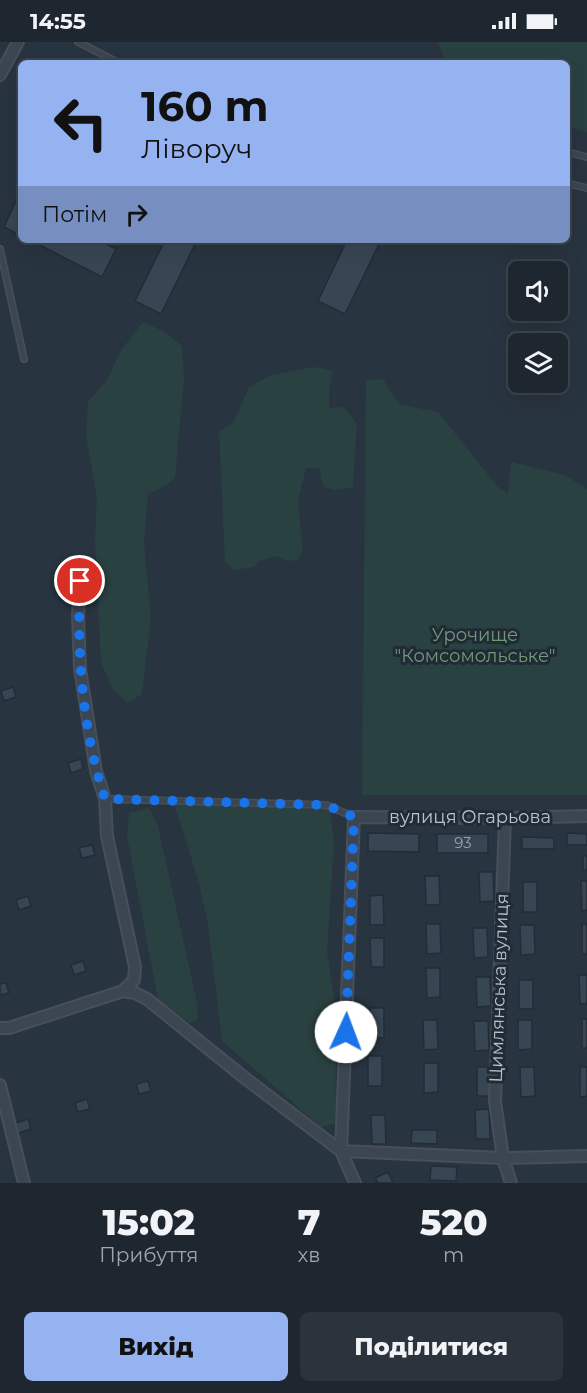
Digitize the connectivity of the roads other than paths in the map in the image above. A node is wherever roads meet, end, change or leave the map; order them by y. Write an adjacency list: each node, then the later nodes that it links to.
1 (18, 42): 4 (street)
2 (78, 42): 3 (lane)
3 (113, 60)
4 (0, 75)
5 (570, 153): 6 (lane)
6 (587, 157)
7 (570, 184): 8 (lane)
8 (587, 188)
9 (0, 249): 10 (lane)
10 (24, 359)
11 (81, 563): 12 (street)
12 (105, 799): 14 (lane); 16 (street)
13 (587, 816): 15 (street, вулиця Огарьова)
14 (354, 817): 15 (street, вулиця Огарьова); 19 (street)
15 (505, 818): 21 (street, Цимлянська вулиця)
16 (123, 991): 17 (street); 19 (street)
17 (0, 1028)
18 (0, 1086): 22 (street)
19 (341, 1151): 21 (street); 23 (street)
20 (587, 1156): 21 (street)
21 (503, 1158): 24 (street, Цимлянська вулиця)
22 (24, 1183)
23 (355, 1183)
24 (511, 1183)

